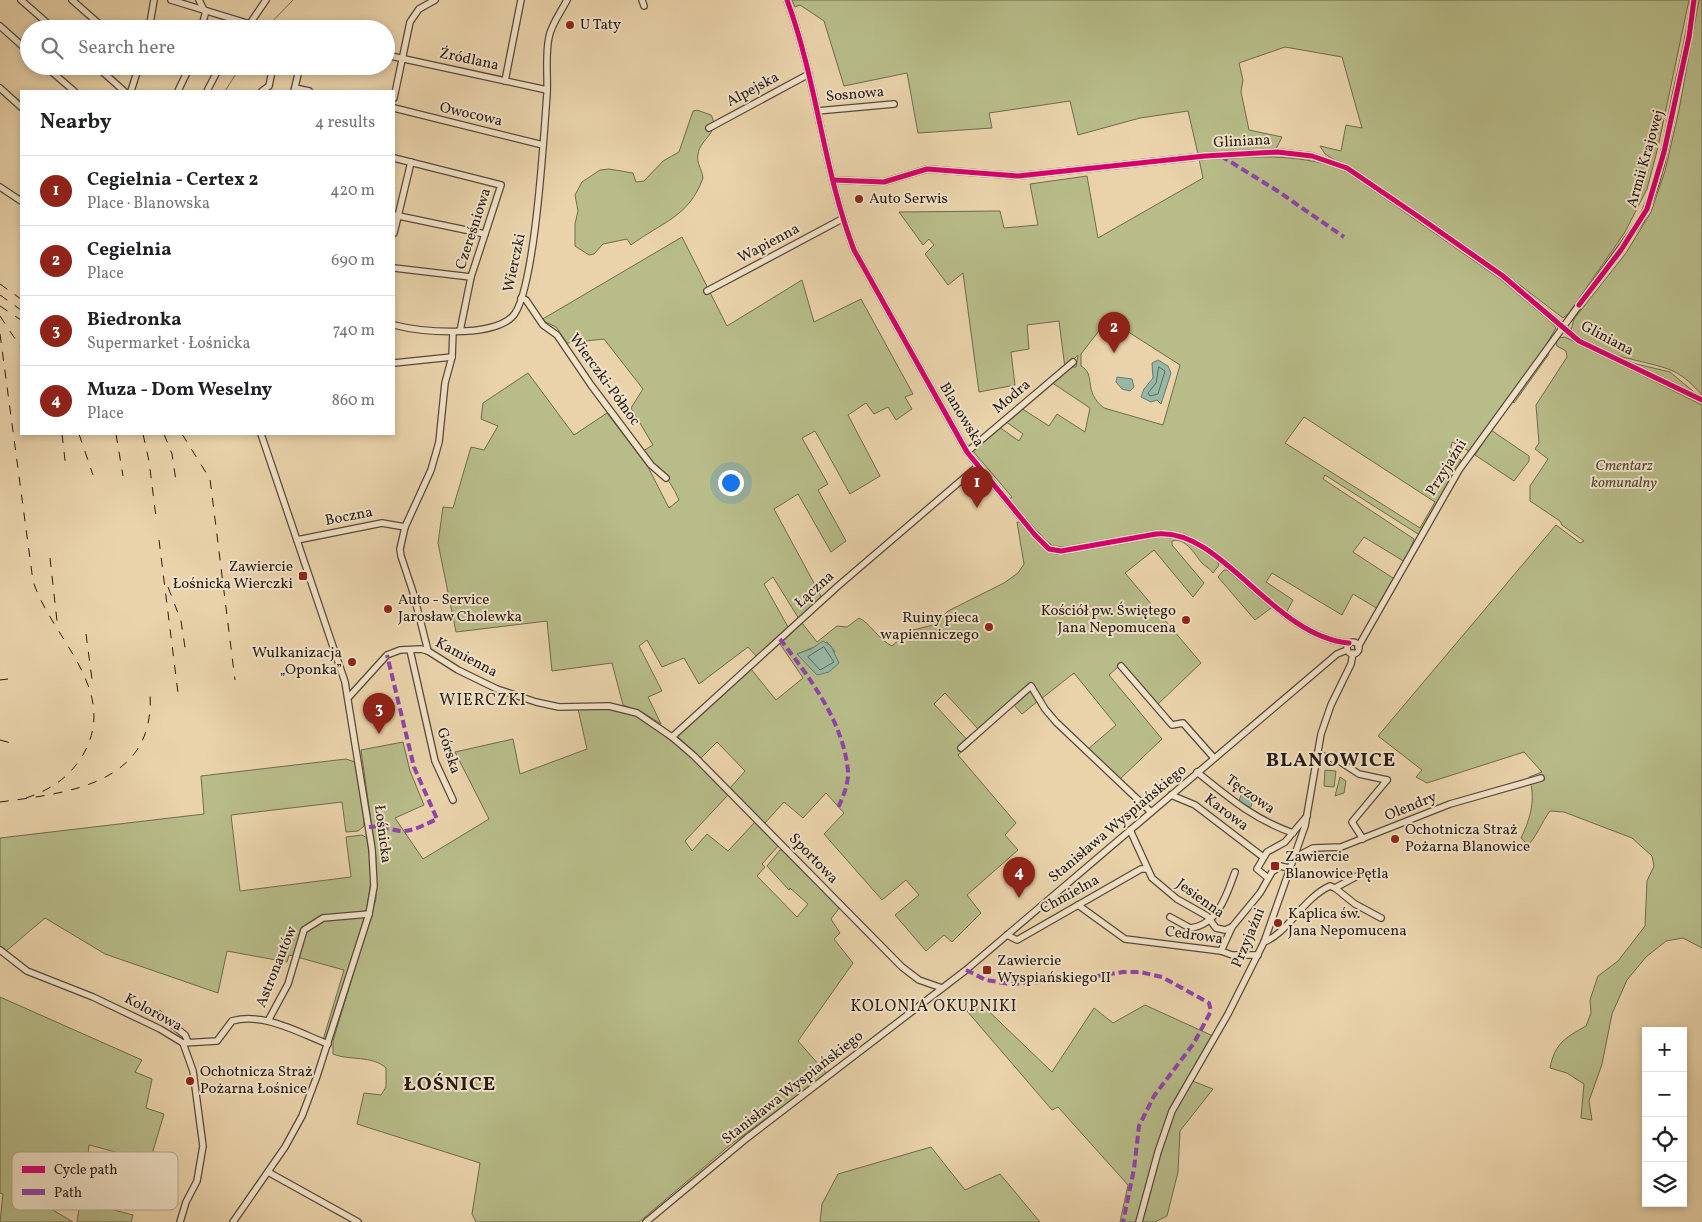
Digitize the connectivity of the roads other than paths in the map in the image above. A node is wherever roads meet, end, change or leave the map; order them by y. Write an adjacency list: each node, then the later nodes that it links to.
1 (21, 0): 15 (street)
2 (72, 0): 16 (street)
3 (171, 0): 13 (street)
4 (184, 0): 13 (street)
5 (199, 0): 14 (street)
6 (266, 0): 20 (street)
7 (435, 0): 24 (street)
8 (521, 0): 33 (street)
9 (567, 0): 42 (street, Wierczki)
10 (787, 0): 25 (street, Blanowska)
11 (1694, 0): 63 (street, Armii Krajowej)
12 (152, 2): 17 (street)
13 (177, 2): 14 (street)
14 (205, 11): 18 (street); 19 (street)
15 (44, 20)
16 (95, 20)
17 (150, 20)
18 (203, 20)
19 (229, 20)
20 (250, 20)
21 (0, 26): 22 (street)
22 (20, 44)
23 (395, 57): 24 (street, Źródlana)
24 (402, 58): 33 (street, Źródlana); 43 (street)
25 (809, 74): 47 (street, Blanowska); 48 (street, Alpejska)
26 (55, 75): 35 (street)
27 (106, 75): 36 (street)
28 (136, 75): 37 (street)
29 (186, 75): 38 (street)
30 (215, 75): 39 (street)
31 (271, 75): 40 (street)
32 (298, 75): 41 (street)
33 (505, 81): 42 (street, Źródlana)
34 (0, 88): 45 (street)
35 (73, 90)
36 (123, 90)
37 (131, 90)
38 (178, 90)
39 (208, 90)
40 (263, 90)
41 (295, 90)
42 (547, 90): 49 (street, Wierczki)
43 (395, 93)
44 (894, 104): 47 (street, Sosnowa)
45 (20, 106)
46 (395, 108): 49 (street, Owocowa)
47 (817, 111): 52 (street, Blanowska)
48 (709, 128)
49 (542, 144): 61 (street, Wierczki)
50 (395, 158): 51 (street, Czereśniowa)
51 (411, 162): 55 (street); 57 (street, Czereśniowa)
52 (833, 180): 56 (street, Blanowska); 63 (street, Gliniana)
53 (0, 187): 54 (street)
54 (20, 200)
55 (396, 216): 57 (street)
56 (842, 219): 60 (street, Wapienna); 70 (street, Blanowska)
57 (486, 234): 59 (street, Czereśniowa)
58 (395, 268): 59 (street)
59 (471, 277): 64 (street, Czereśniowa)
60 (707, 291)
61 (521, 298): 64 (street, Wierczki); 72 (street, Wierczki-Północ)
62 (395, 325): 64 (street, Wierczki)
63 (1562, 327): 68 (street, Gliniana); 75 (street, Przyjaźni)
64 (456, 331): 65 (street, Czereśniowa)
65 (452, 357): 67 (street); 73 (street, Czereśniowa)
66 (1074, 362): 70 (street, Modra)
67 (395, 363)
68 (1702, 400)
69 (261, 435): 74 (street, Łośnicka)
70 (967, 452): 71 (street, Blanowska)
71 (978, 466): 76 (street, Blanowska); 85 (street, Łączna)
72 (666, 478)
73 (405, 527): 74 (street, Boczna); 80 (street, Czereśniowa)
74 (297, 540): 84 (street, Łośnicka)
75 (1368, 632): 77 (street, Przyjaźni); 78 (street, Przyjaźni)
76 (1335, 641): 77 (street, Blanowska); 81 (street)
77 (1350, 642): 78 (street); 81 (street)
78 (1358, 647): 82 (street, Przyjaźni)
79 (410, 650): 80 (street, Kamienna); 84 (street, Kamienna); 92 (street, Górska)
80 (428, 650): 85 (street, Kamienna)
81 (1345, 650): 82 (street); 88 (street, Stanisława Wyspiańskiego)
82 (1353, 654): 87 (street, Przyjaźni)
83 (1121, 666): 88 (street)
84 (348, 698): 107 (street, Łośnicka)
85 (672, 737): 117 (street, Sportowa)
86 (961, 748): 93 (street)
87 (1317, 754): 94 (street, Przyjaźni); 97 (street)
88 (1214, 758): 89 (street, Stanisława Wyspiańskiego)
89 (1197, 772): 91 (street, Stanisława Wyspiańskiego); 96 (street, Tęczowa)
90 (1541, 778): 97 (street, Olendry)
91 (1171, 795): 93 (street, Stanisława Wyspiańskiego); 98 (street, Karowa)
92 (453, 800)
93 (1151, 812): 95 (street, Stanisława Wyspiańskiego)
94 (1308, 814): 96 (street); 99 (street, Przyjaźni)
95 (1130, 830): 100 (street, Jesienna); 112 (street, Stanisława Wyspiańskiego)
96 (1292, 833): 98 (street)
97 (1363, 839): 99 (street, Olendry)
98 (1263, 857): 104 (street)
99 (1292, 859): 101 (street, Przyjaźni)
100 (1147, 868): 106 (street, Chmielna); 110 (street, Jesienna)
101 (1289, 868): 104 (street); 113 (street, Przyjaźni)
102 (1235, 872): 110 (street)
103 (1360, 875): 105 (street)
104 (1268, 878): 111 (street, Jesienna)
105 (1335, 888): 109 (street); 113 (street)
106 (1078, 905): 112 (street, Chmielna); 115 (street, Cedrowa)
107 (369, 914): 119 (street, Astronautów); 121 (street, Łośnicka)
108 (1170, 917): 110 (street)
109 (1381, 918)
110 (1210, 920): 111 (street, Jesienna)
111 (1232, 927): 115 (street)
112 (1007, 935): 117 (street, Stanisława Wyspiańskiego)
113 (1264, 942): 116 (street, Przyjaźni)
114 (0, 950): 120 (street, Kolorowa)
115 (1222, 950): 116 (street, Cedrowa)
116 (1258, 955): 127 (street, Przyjaźni)
117 (942, 988): 126 (street, Stanisława Wyspiańskiego)
118 (160, 1014): 120 (street)
119 (268, 1021): 120 (street, Astronautów); 121 (street, Astronautów)
120 (185, 1043): 123 (street, Kolorowa)
121 (328, 1044): 122 (street, Łośnicka)
122 (268, 1172): 124 (street, Łośnicka); 125 (street)
123 (180, 1222)
124 (233, 1222)
125 (358, 1222)
126 (646, 1222)
127 (1139, 1222)

